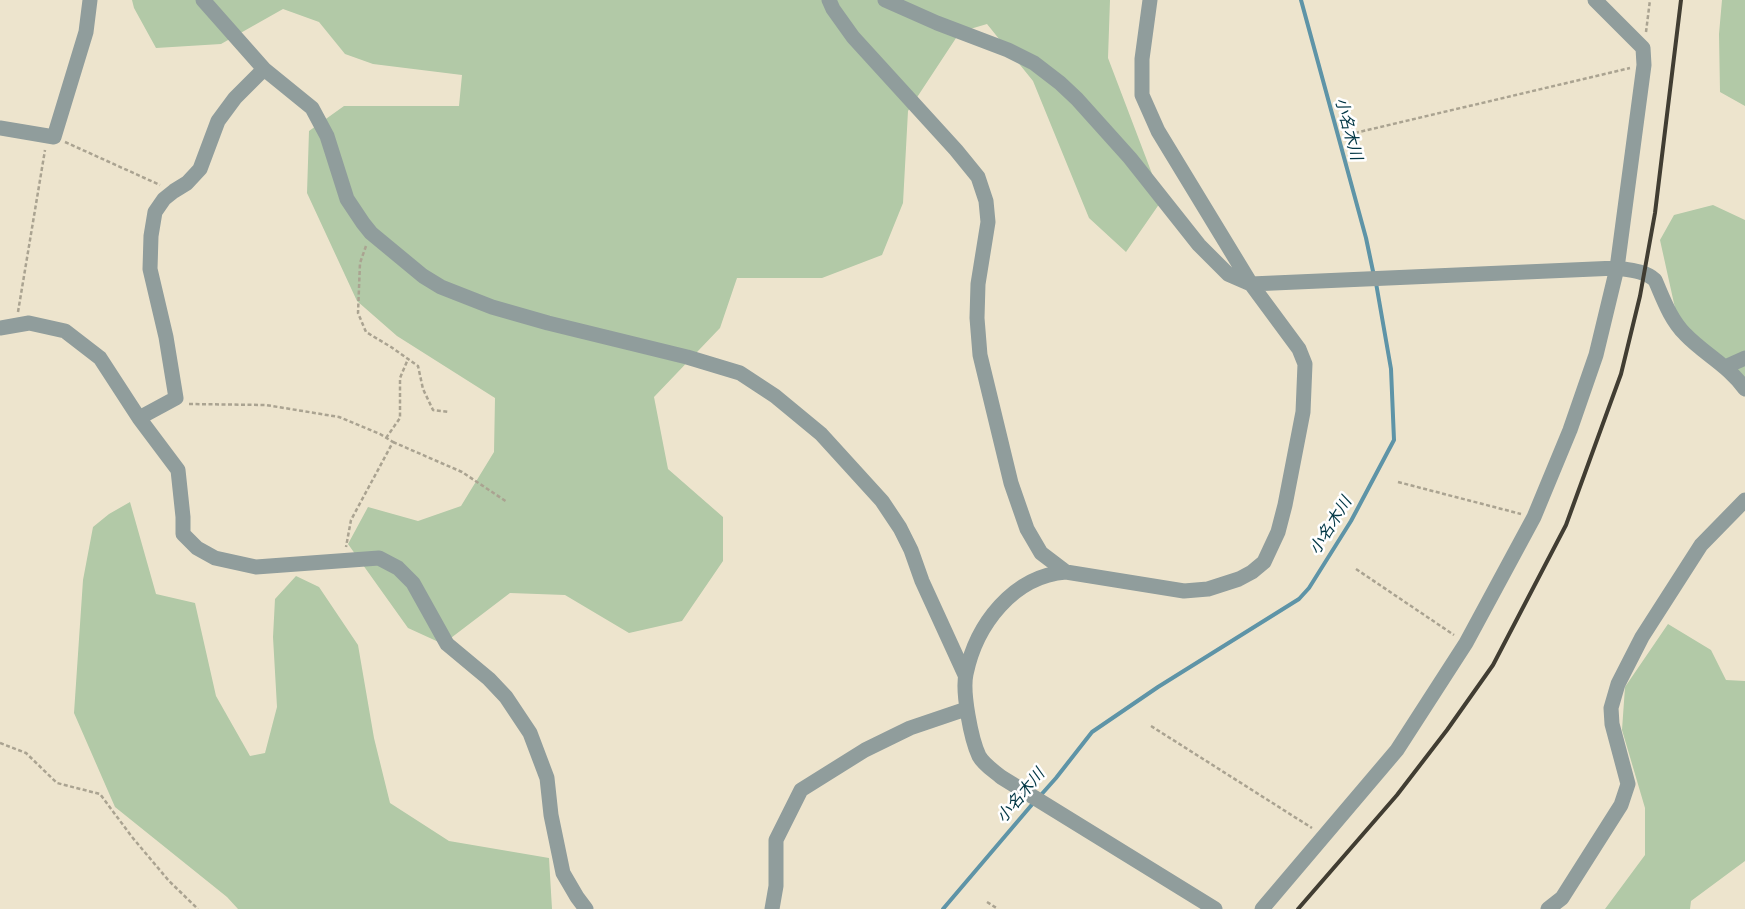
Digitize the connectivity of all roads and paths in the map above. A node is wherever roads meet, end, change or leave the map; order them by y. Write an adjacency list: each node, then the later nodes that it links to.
1 (90, 0): 13 (street)
2 (203, 0): 10 (street)
3 (830, 0): 35 (street)
4 (885, 0): 17 (street)
5 (1150, 0): 17 (street)
6 (1595, 0): 8 (street)
7 (1650, 0): 8 (path)
8 (1643, 48): 9 (street)
9 (1644, 65): 12 (path); 16 (street)
10 (264, 69): 14 (street); 15 (street)
11 (0, 128): 13 (street)
12 (1355, 133)
13 (51, 137): 14 (path); 18 (path)
14 (174, 191): 24 (street)
15 (371, 233): 21 (path); 37 (street)
16 (1618, 268): 17 (street); 22 (street); 32 (street)
17 (1251, 284): 35 (street)
18 (18, 313)
19 (0, 328): 26 (street)
20 (1745, 358): 22 (street)
21 (408, 359): 25 (path); 27 (path)
22 (1725, 367): 23 (street)
23 (1745, 389)
24 (176, 398): 26 (street); 27 (path)
25 (448, 412)
26 (139, 418): 33 (street)
27 (386, 438): 28 (path)
28 (393, 442): 31 (path); 33 (path)
29 (1398, 482): 32 (path)
30 (1745, 500): 49 (street)
31 (507, 502)
32 (1534, 517): 36 (street)
33 (344, 559): 44 (street)
34 (1356, 569): 36 (path)
35 (1066, 572): 37 (street)
36 (1466, 643): 41 (street)
37 (965, 675): 38 (street)
38 (966, 709): 45 (street); 47 (street)
39 (1150, 726): 41 (path)
40 (0, 743): 43 (path)
41 (1324, 836): 48 (street)
42 (987, 902): 46 (path)
43 (198, 909)
44 (586, 909)
45 (772, 909)
46 (998, 909)
47 (1215, 909)
48 (1262, 909)
49 (1548, 909)

